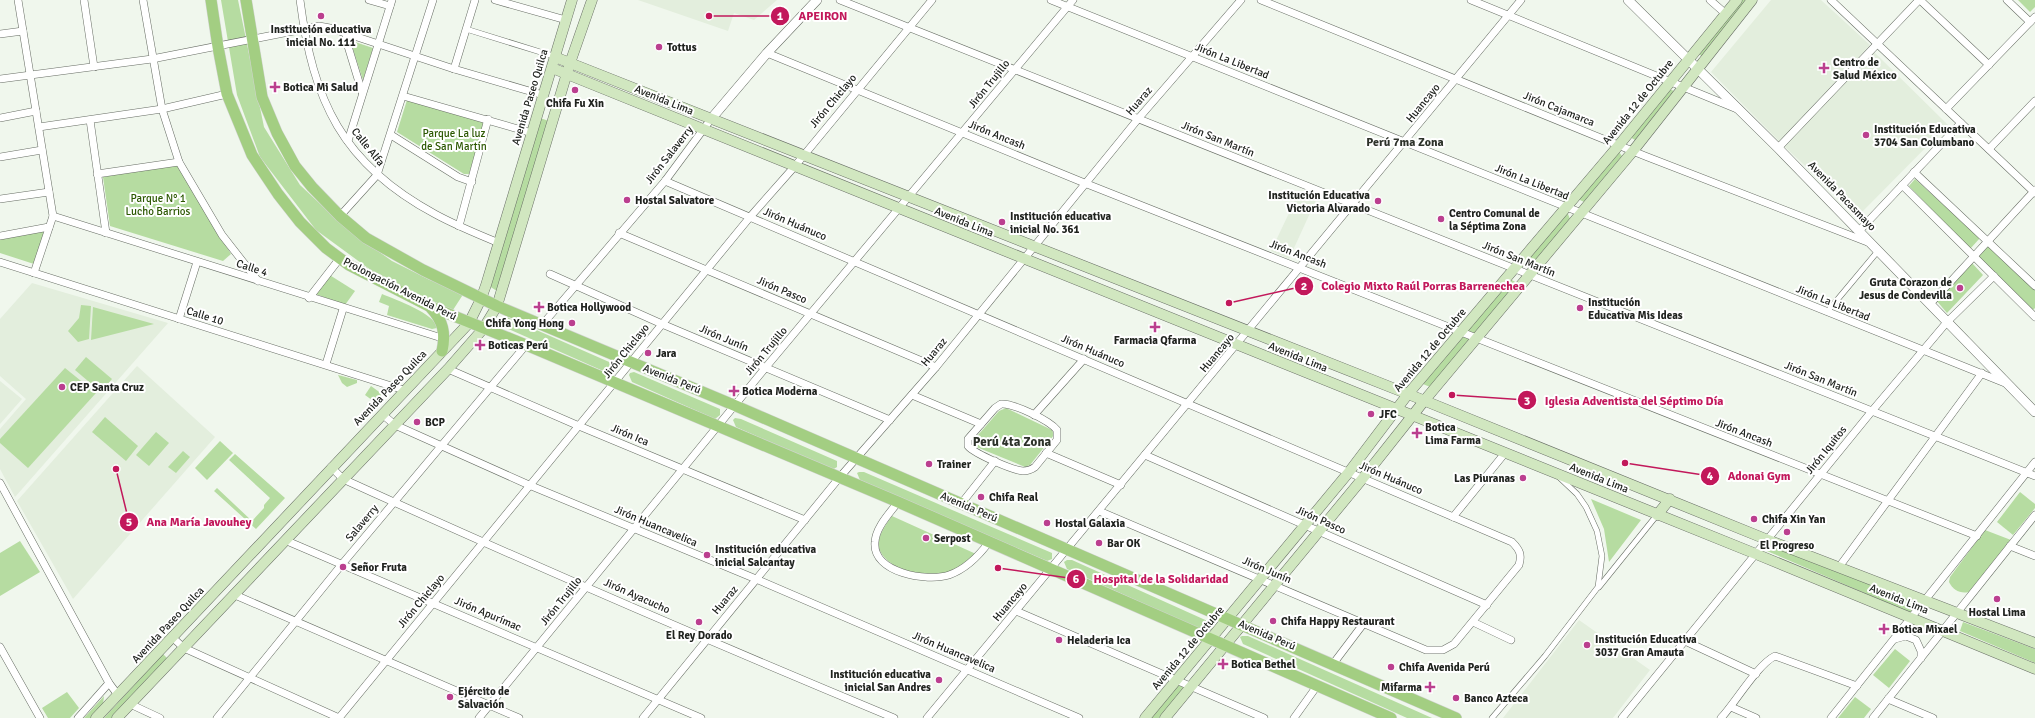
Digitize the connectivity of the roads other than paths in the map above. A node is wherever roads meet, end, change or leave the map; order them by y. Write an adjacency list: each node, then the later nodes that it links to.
1 (18, 0): 38 (street)
2 (84, 0): 53 (street)
3 (143, 0): 49 (street)
4 (211, 0): 44 (main road, Prolongación Avenida Perú)
5 (246, 0): 41 (main road)
6 (300, 0): 35 (street, Calle Alfa)
7 (369, 0): 29 (street)
8 (433, 0): 47 (street)
9 (475, 0): 36 (street)
10 (495, 0): 34 (street)
11 (572, 0): 34 (main road, Avenida Paseo Quilca)
12 (592, 0): 51 (main road)
13 (817, 0): 45 (street, Jirón Salaverry)
14 (840, 0): 37 (street, Jirón San Martín)
15 (932, 0): 37 (street, Jirón Chiclayo)
16 (1051, 0): 30 (street, Jirón La Libertad)
17 (1073, 0): 30 (street, Jirón Trujillo)
18 (1241, 0): 48 (street, Huaraz)
19 (1261, 0): 61 (street, Jirón Cajamarca)
20 (1471, 0): 32 (street)
21 (1521, 0): 32 (street, Huancayo)
22 (1628, 0): 50 (street, Avenida Pacasmayo)
23 (1710, 0): 31 (street)
24 (1737, 0): 31 (main road, Avenida 12 de Octubre)
25 (1752, 0): 57 (main road)
26 (1832, 0): 43 (street)
27 (1920, 0): 43 (street); 52 (street)
28 (2008, 0): 33 (street)
29 (391, 3): 42 (street)
30 (1068, 6): 48 (street, Jirón La Libertad); 56 (street, Jirón Trujillo)
31 (1726, 14): 50 (main road, Avenida 12 de Octubre)
32 (1509, 15): 61 (street, Huancayo); 62 (street)
33 (2032, 19): 52 (street)
34 (566, 20): 46 (main road, Avenida Paseo Quilca)
35 (304, 28): 39 (street); 41 (street); 85 (street, Calle Alfa)
36 (466, 28): 46 (street); 55 (street)
37 (909, 28): 56 (street, Jirón San Martín); 64 (street, Jirón Chiclayo)
38 (23, 31): 40 (street); 59 (street)
39 (346, 33): 42 (street); 65 (street)
40 (0, 34)
41 (253, 40): 44 (street); 112 (main road)
42 (378, 43): 47 (street); 65 (street)
43 (1876, 44): 72 (street); 88 (street)
44 (218, 47): 49 (street); 66 (main road, Prolongación Avenida Perú)
45 (767, 53): 64 (street, Jirón Ancash); 75 (street, Jirón Salaverry)
46 (553, 56): 51 (main road, Avenida Lima); 54 (main road, Avenida Paseo Quilca)
47 (416, 57): 55 (street); 68 (street)
48 (1192, 57): 76 (street, Huaraz); 86 (street, Jirón La Libertad)
49 (152, 59): 53 (street); 70 (street)
50 (1688, 60): 57 (street, Avenida Pacasmayo); 62 (main road, Avenida 12 de Octubre)
51 (570, 63): 58 (main road); 75 (main road, Avenida Lima)
52 (1989, 65): 72 (street)
53 (94, 67): 59 (street)
54 (552, 68): 58 (main road, Avenida Lima); 67 (main road, Avenida Paseo Quilca)
55 (454, 69): 67 (street)
56 (1014, 70): 76 (street, Jirón San Martín); 83 (street, Jirón Trujillo)
57 (1698, 70): 63 (main road); 71 (street, Avenida Pacasmayo)
58 (567, 74): 81 (main road, Avenida Lima); 145 (main road)
59 (30, 75): 60 (street); 73 (street)
60 (0, 79)
61 (1457, 80): 86 (street, Huancayo); 87 (street, Jirón Cajamarca)
62 (1670, 81): 63 (street); 87 (main road, Avenida 12 de Octubre)
63 (1684, 87): 71 (street); 91 (main road)
64 (856, 91): 83 (street, Jirón Ancash); 92 (street, Jirón Chiclayo)
65 (362, 93): 85 (street)
66 (227, 94): 70 (street); 126 (main road, Prolongación Avenida Perú)
67 (543, 95): 82 (main road, Avenida Paseo Quilca)
68 (403, 96): 78 (street); 84 (street)
69 (2035, 100): 89 (street)
70 (162, 109): 77 (street); 94 (street)
71 (1739, 110): 88 (street, Avenida Pacasmayo)
72 (1946, 110): 79 (street)
73 (36, 111): 74 (street); 80 (street)
74 (0, 118)
75 (711, 119): 81 (street, Jirón Salaverry); 92 (main road, Avenida Lima)
76 (1138, 119): 101 (street, Huaraz); 107 (street, Jirón San Martín)
77 (90, 120): 80 (street); 97 (street)
78 (488, 120): 82 (street); 100 (street)
79 (1961, 123): 89 (street); 96 (street)
80 (39, 127): 90 (street)
81 (704, 130): 95 (main road, Avenida Lima); 99 (street, Jirón Salaverry)
82 (532, 133): 121 (main road, Avenida Paseo Quilca)
83 (963, 133): 101 (street, Jirón Ancash); 105 (street, Jirón Trujillo)
84 (391, 135): 98 (street); 100 (street)
85 (348, 141): 98 (street, Calle Alfa)
86 (1405, 143): 107 (street, Huancayo); 108 (street, Jirón La Libertad)
87 (1619, 145): 91 (street, Jirón Cajamarca); 108 (main road, Avenida 12 de Octubre)
88 (1778, 148): 116 (street, Avenida Pacasmayo)
89 (1989, 149): 103 (street)
90 (42, 150): 93 (street); 104 (street)
91 (1633, 151): 110 (main road); 122 (street, Jirón Cajamarca)
92 (803, 155): 95 (street, Jirón Chiclayo); 105 (main road, Avenida Lima)
93 (0, 157)
94 (179, 162): 97 (street); 138 (street)
95 (795, 166): 109 (main road, Avenida Lima); 113 (street, Jirón Chiclayo)
96 (1914, 172): 102 (street); 120 (street)
97 (97, 174): 117 (street)
98 (377, 175): 112 (street); 114 (street, Calle Alfa)
99 (665, 181): 113 (street, Jirón Huánuco); 118 (street, Jirón Salaverry)
100 (472, 182): 114 (street)
101 (1086, 184): 123 (street, Huaraz); 131 (street, Jirón Ancash)
102 (1902, 185): 116 (street); 125 (street)
103 (2035, 191): 120 (street)
104 (49, 192): 106 (street); 111 (street)
105 (908, 196): 109 (street, Jirón Trujillo); 123 (main road, Avenida Lima)
106 (0, 199)
107 (1352, 204): 131 (street, Huancayo); 132 (street, Jirón San Martín)
108 (1565, 207): 110 (street, Jirón La Libertad); 132 (main road, Avenida 12 de Octubre)
109 (898, 208): 127 (main road, Avenida Lima); 130 (street, Jirón Trujillo)
110 (1580, 213): 136 (main road); 147 (street, Jirón La Libertad)
111 (53, 216): 115 (street); 117 (street, Calle 4)
112 (340, 216): 142 (main road)
113 (750, 217): 130 (street, Jirón Huánuco); 133 (street, Jirón Chiclayo)
114 (459, 226): 121 (street, Calle Alfa)
115 (49, 227): 119 (street); 134 (street)
116 (1859, 230): 122 (street, Avenida Pacasmayo)
117 (106, 233): 129 (street, Calle 4)
118 (619, 233): 133 (street, Jirón Pasco); 139 (street, Jirón Salaverry)
119 (0, 236)
120 (1988, 242): 125 (street); 140 (street)
121 (499, 243): 142 (main road, Avenida Paseo Quilca)
122 (1872, 244): 124 (street, Avenida Pacasmayo)
123 (1034, 247): 127 (street, Huaraz); 158 (main road, Avenida Lima)
124 (1878, 251): 143 (street, Avenida Pacasmayo); 147 (street)
125 (1974, 257): 137 (street); 143 (street)
126 (340, 258): 141 (street); 144 (main road, Prolongación Avenida Perú)
127 (1025, 259): 149 (street, Huaraz); 162 (main road, Avenida Lima)
128 (0, 262): 134 (street, Calle 10)
129 (197, 262): 138 (street, Calle 4); 151 (street)
130 (855, 262): 148 (street, Jirón Trujillo); 149 (street, Jirón Huánuco)
131 (1301, 267): 157 (street, Jirón Ancash); 158 (street, Huancayo)
132 (1513, 268): 136 (street, Jirón San Martín); 157 (main road, Avenida 12 de Octubre)
133 (707, 271): 148 (street, Jirón Pasco); 154 (street, Jirón Chiclayo)
134 (34, 273): 151 (street, Calle 10)
135 (550, 274): 139 (street, Jirón Junín)
136 (1529, 274): 159 (main road); 182 (street, Jirón San Martín)
137 (1994, 276): 150 (street); 152 (street, Jirón Iquitos)
138 (258, 281): 141 (street, Calle 4)
139 (575, 284): 154 (street, Jirón Junín); 155 (street, Jirón Salaverry)
140 (2035, 286)
141 (309, 298): 146 (street, Calle 4)
142 (481, 299): 145 (main road, Avenida Perú); 153 (main road, Avenida Paseo Quilca)
143 (1930, 304): 152 (street, Avenida Pacasmayo)
144 (429, 306): 153 (main road, Prolongación Avenida Perú); 160 (main road)
145 (497, 306): 155 (main road, Avenida Perú); 156 (main road)
146 (343, 308): 160 (street, Calle 4); 167 (street)
147 (1827, 312): 163 (street, Jirón La Libertad)
148 (811, 314): 168 (street, Jirón Trujillo); 169 (street, Jirón Pasco)
149 (979, 314): 165 (street, Jirón Huánuco); 169 (street, Huaraz)
150 (2035, 317)
151 (179, 319): 167 (street, Calle 10)
152 (1947, 322): 163 (street, Jirón Iquitos); 173 (street, Avenida Pacasmayo)
153 (469, 323): 156 (main road); 164 (main road, Avenida Paseo Quilca)
154 (662, 324): 166 (street, Jirón Chiclayo); 168 (street, Jirón Junín)
155 (542, 325): 166 (main road, Avenida Perú)
156 (483, 328): 161 (main road); 170 (main road)
157 (1462, 331): 159 (street, Jirón Ancash); 176 (main road, Avenida 12 de Octubre)
158 (1248, 332): 162 (street, Huancayo); 176 (main road, Avenida Lima)
159 (1476, 338): 178 (main road); 205 (street, Jirón Ancash)
160 (445, 339): 164 (main road)
161 (526, 344): 172 (main road); 174 (street, Salaverry)
162 (1237, 345): 179 (street, Huancayo); 181 (main road, Avenida Lima)
163 (1923, 350): 171 (street, Jirón La Libertad); 182 (street, Jirón Iquitos)
164 (442, 351): 175 (main road, Avenida Paseo Quilca)
165 (1084, 359): 179 (street, Jirón Huánuco); 185 (street)
166 (630, 362): 172 (street, Jirón Chiclayo); 180 (main road, Avenida Perú)
167 (326, 364): 175 (street, Calle 10)
168 (766, 367): 180 (street, Jirón Trujillo); 187 (street, Jirón Junín)
169 (936, 367): 177 (street, Huaraz)
170 (448, 369): 174 (street, Jirón Ica); 189 (main road)
171 (1982, 373): 173 (street, Jirón La Libertad); 192 (street)
172 (614, 383): 190 (street, Jirón Chiclayo); 191 (main road)
173 (2006, 383): 183 (street, Avenida Pacasmayo)
174 (490, 386): 190 (street, Jirón Ica); 193 (street, Salaverry)
175 (404, 390): 184 (main road, Avenida Paseo Quilca)
176 (1408, 394): 178 (main road, Avenida Lima); 181 (main road, Avenida 12 de Octubre)
177 (912, 395): 187 (street, Huaraz); 188 (street)
178 (1424, 401): 186 (main road); 213 (main road, Avenida Lima)
179 (1189, 404): 196 (street, Huancayo); 202 (street, Jirón Huánuco)
180 (736, 406): 191 (street, Jirón Trujillo); 197 (main road, Avenida Perú)
181 (1396, 409): 186 (main road, Avenida Lima); 202 (main road, Avenida 12 de Octubre)
182 (1872, 411): 192 (street, Jirón San Martín); 205 (street, Jirón Iquitos)
183 (2035, 412)
184 (382, 414): 189 (street, Jirón Huancavelica); 200 (main road, Avenida Paseo Quilca)
185 (1034, 415): 188 (street); 194 (street)
186 (1412, 416): 195 (main road, Avenida Lima); 208 (main road)
187 (890, 420): 197 (street, Huaraz)
188 (981, 424): 198 (street)
189 (395, 425): 193 (street, Jirón Huancavelica); 209 (main road)
190 (580, 426): 201 (street, Jirón Ica); 211 (street, Jirón Chiclayo)
191 (717, 426): 201 (street, Jirón Trujillo); 207 (main road)
192 (1934, 436): 204 (street, Jirón San Martín); 214 (street)
193 (441, 446): 211 (street, Jirón Huancavelica); 215 (street, Salaverry)
194 (1046, 453): 198 (street); 212 (street)
195 (1505, 453): 203 (main road, Avenida Lima); 221 (street)
196 (1145, 456): 212 (street, Huancayo); 223 (street, Jirón Pasco)
197 (856, 459): 207 (street, Huaraz); 217 (main road, Avenida Perú)
198 (995, 461): 217 (street)
199 (2035, 462): 204 (street)
200 (331, 467): 209 (street, Jirón Ayacucho); 256 (main road, Avenida Paseo Quilca)
201 (682, 469): 222 (street, Jirón Ica); 224 (street, Jirón Trujillo)
202 (1349, 472): 208 (street, Jirón Huánuco); 223 (main road, Avenida 12 de Octubre)
203 (1555, 473): 219 (main road, Avenida Lima); 245 (street)
204 (2027, 473): 206 (street, Jirón San Martín); 226 (street)
205 (1820, 475): 214 (street, Jirón Ancash); 227 (street, Jirón Iquitos)
206 (2035, 476)
207 (839, 478): 216 (main road); 222 (street, Huaraz)
208 (1363, 478): 221 (street, Jirón Huánuco); 225 (main road)
209 (343, 479): 215 (street, Jirón Ayacucho); 228 (main road)
210 (0, 483): 275 (street)
211 (529, 485): 224 (street, Jirón Huancavelica); 230 (street, Jirón Chiclayo)
212 (1120, 486): 218 (street, Huancayo)
213 (1670, 499): 219 (main road); 227 (main road, Avenida Lima)
214 (1888, 501): 226 (street, Jirón Ancash); 236 (street)
215 (395, 502): 230 (street, Jirón Ayacucho); 235 (street, Salaverry)
216 (898, 502): 229 (main road); 229 (street)
217 (961, 504): 232 (main road, Avenida Perú)
218 (1099, 511): 232 (street, Huancayo); 239 (street, Jirón Junín)
219 (1658, 515): 233 (main road, Avenida Lima); 245 (street)
220 (2035, 515): 231 (street)
221 (1453, 517): 246 (street, Jirón Huánuco)
222 (805, 520): 238 (street, Huaraz)
223 (1304, 525): 225 (street, Jirón Pasco); 239 (main road, Avenida 12 de Octubre)
224 (635, 529): 238 (street, Jirón Huancavelica); 240 (street, Jirón Trujillo)
225 (1319, 531): 241 (main road); 246 (street, Jirón Pasco)
226 (1978, 536): 244 (street)
227 (1768, 540): 233 (street, Jirón Iquitos); 236 (main road, Avenida Lima)
228 (287, 541): 235 (street, Jirón Apurímac); 242 (main road)
229 (989, 542): 237 (main road)
230 (484, 543): 240 (street, Jirón Ayacucho); 243 (street, Jirón Chiclayo)
231 (2010, 546): 234 (street); 248 (street)
232 (1068, 549): 237 (street, Huancayo); 249 (main road, Avenida Perú)
233 (1756, 554): 250 (main road, Avenida Lima); 261 (street, Jirón Iquitos)
234 (2035, 556)
235 (343, 563): 243 (street, Jirón Apurímac); 251 (street, Salaverry)
236 (1839, 567): 244 (main road, Avenida Lima)
237 (1050, 570): 247 (street, Huancayo); 258 (main road)
238 (756, 579): 257 (street, Huaraz); 271 (street, Jirón Huancavelica)
239 (1260, 579): 241 (street, Jirón Junín); 249 (main road, Avenida 12 de Octubre)
240 (587, 586): 257 (street, Jirón Ayacucho); 265 (street, Jirón Trujillo)
241 (1274, 586): 253 (street, Jirón Junín); 254 (main road)
242 (235, 595): 251 (street); 266 (main road)
243 (435, 602): 265 (street, Jirón Apurímac); 268 (street, Jirón Chiclayo)
244 (1925, 602): 248 (main road, Avenida Lima); 250 (street)
245 (1585, 604): 305 (street)
246 (1487, 605): 252 (street)
247 (1016, 611): 271 (street, Huancayo); 274 (street)
248 (1957, 613): 255 (street); 262 (main road, Avenida Lima)
249 (1227, 618): 254 (main road, Avenida Perú); 258 (main road, Avenida 12 de Octubre)
250 (1912, 618): 255 (main road, Avenida Lima); 259 (street)
251 (296, 622): 268 (street); 273 (street, Salaverry)
252 (1473, 622): 253 (street, Jirón Junín); 260 (street)
253 (1364, 623): 269 (street)
254 (1242, 624): 263 (main road); 269 (main road, Avenida Perú)
255 (1944, 630): 267 (street); 270 (main road, Avenida Lima)
256 (173, 638): 266 (street); 279 (main road, Avenida Paseo Quilca)
257 (706, 639): 281 (street, Huaraz); 296 (street, Jirón Ayacucho)
258 (1211, 639): 263 (main road); 274 (main road, Avenida 12 de Octubre)
259 (1894, 639): 267 (street); 278 (street)
260 (1511, 640)
261 (1685, 641): 272 (street); 306 (street, Jirón Iquitos)
262 (2035, 643)
263 (1225, 645): 276 (main road); 277 (main road)
264 (0, 647): 285 (street)
265 (538, 647): 281 (street, Jirón Apurímac); 283 (street, Jirón Trujillo)
266 (184, 648): 273 (street); 282 (main road)
267 (1921, 658): 280 (street)
268 (385, 661): 283 (street); 291 (street, Jirón Chiclayo)
269 (1334, 664): 304 (main road, Avenida Perú)
270 (2035, 669)
271 (968, 670): 297 (street, Huancayo); 298 (street, Jirón Huancavelica)
272 (1756, 674): 278 (street); 284 (street)
273 (250, 679): 290 (street, Salaverry); 291 (street)
274 (1177, 680): 276 (street); 299 (main road, Avenida 12 de Octubre)
275 (109, 683): 279 (street); 286 (street)
276 (1192, 686): 300 (main road); 301 (street)
277 (1317, 686): 302 (street); 303 (main road)
278 (1857, 686): 309 (street)
279 (118, 695): 287 (main road, Avenida Paseo Quilca)
280 (1888, 699): 310 (street); 311 (street)
281 (658, 700): 294 (street, Huaraz); 295 (street, Jirón Apurímac)
282 (130, 704): 288 (main road); 289 (street)
283 (490, 706): 292 (street, Jirón Trujillo); 293 (street)
284 (1731, 707): 307 (street); 308 (street)
285 (40, 718)
286 (78, 718)
287 (96, 718)
288 (117, 718)
289 (160, 718)
290 (217, 718)
291 (339, 718)
292 (479, 718)
293 (519, 718)
294 (643, 718)
295 (702, 718)
296 (894, 718)
297 (928, 718)
298 (1079, 718)
299 (1145, 718)
300 (1165, 718)
301 (1264, 718)
302 (1294, 718)
303 (1391, 718)
304 (1456, 718)
305 (1492, 718)
306 (1622, 718)
307 (1721, 718)
308 (1756, 718)
309 (1831, 718)
310 (1873, 718)
311 (1933, 718)

